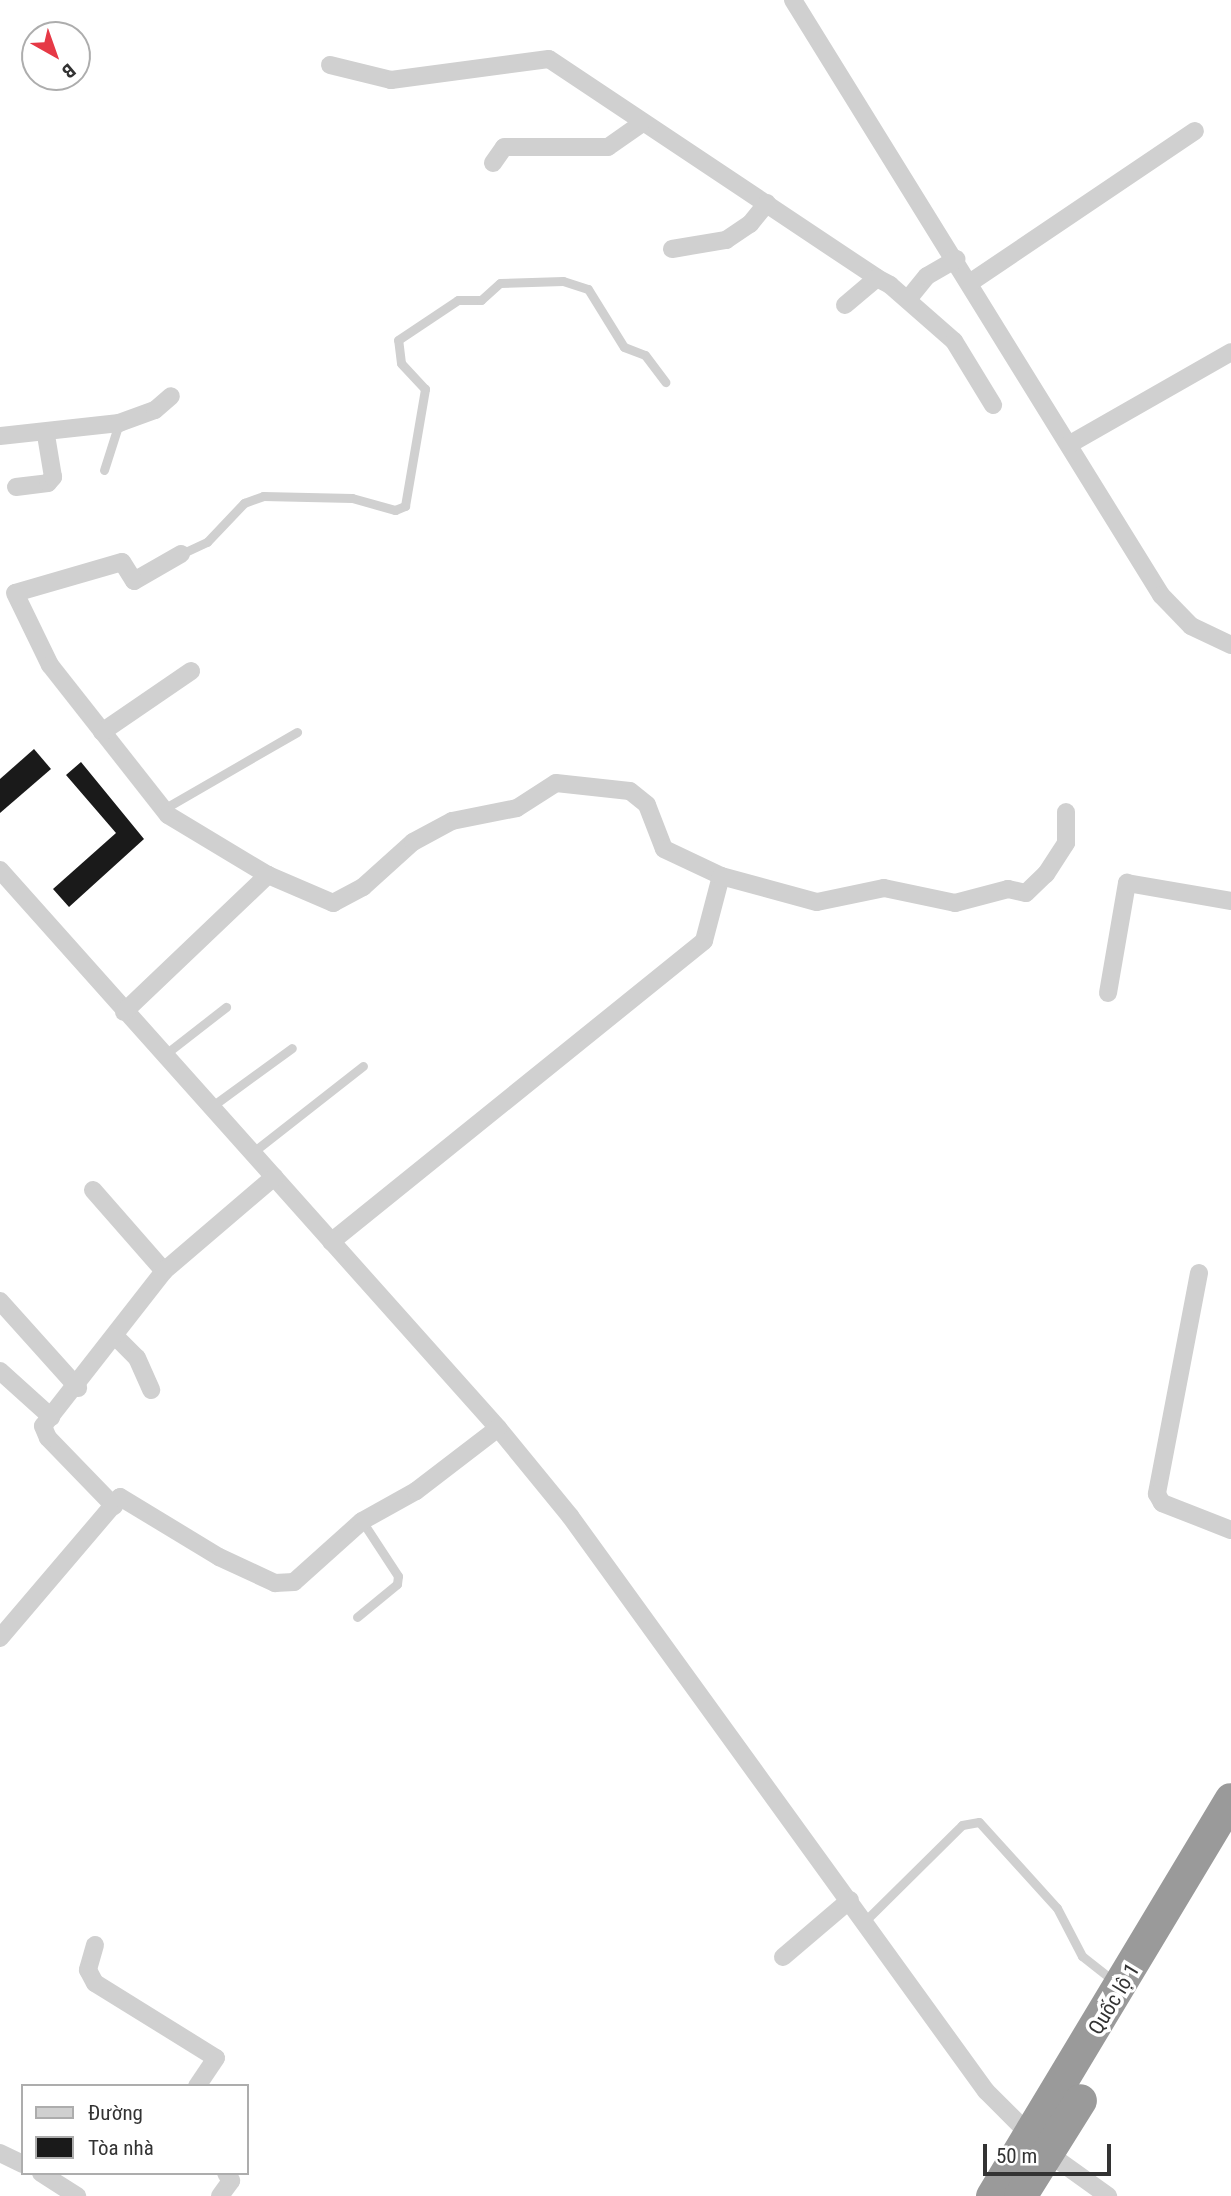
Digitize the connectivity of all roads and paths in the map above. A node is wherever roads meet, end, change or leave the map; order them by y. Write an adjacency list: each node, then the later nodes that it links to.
1 (793, 0): 8 (street)
2 (330, 65): 3 (street)
3 (640, 125): 5 (street); 6 (street)
4 (1195, 131): 10 (street)
5 (493, 163)
6 (766, 203): 7 (street); 9 (street)
7 (672, 249)
8 (957, 259): 10 (street); 11 (street)
9 (877, 278): 11 (street); 12 (street)
10 (971, 282): 20 (street)
11 (909, 298): 16 (street)
12 (845, 305)
13 (1231, 352): 20 (street)
14 (665, 382): 23 (lane)
15 (171, 396): 17 (street)
16 (993, 405)
17 (119, 423): 18 (street); 21 (lane)
18 (46, 435): 19 (street); 22 (street)
19 (0, 436)
20 (1070, 444): 24 (street)
21 (103, 470)
22 (16, 487)
23 (181, 554): 26 (street)
24 (1231, 645)
25 (191, 671): 26 (street)
26 (102, 732): 28 (street)
27 (297, 732): 28 (lane)
28 (162, 810): 31 (street)
29 (1066, 812): 32 (street)
30 (0, 870): 36 (street)
31 (268, 875): 32 (street); 36 (street)
32 (721, 876): 44 (street)
33 (1231, 901): 34 (street)
34 (1108, 993)
35 (226, 1007): 38 (lane)
36 (124, 1012): 38 (street)
37 (292, 1048): 40 (lane)
38 (163, 1056): 40 (street)
39 (363, 1066): 41 (lane)
40 (210, 1107): 41 (street)
41 (251, 1153): 42 (street)
42 (274, 1177): 44 (street); 45 (street)
43 (93, 1190): 45 (street)
44 (331, 1242): 53 (street)
45 (164, 1272): 48 (street)
46 (1199, 1273): 56 (street)
47 (0, 1301): 50 (street)
48 (117, 1338): 50 (street); 51 (street)
49 (0, 1371): 52 (street)
50 (78, 1388): 52 (street)
51 (151, 1390)
52 (51, 1417): 54 (street)
53 (498, 1428): 55 (street); 61 (street)
54 (114, 1506): 55 (street); 58 (street)
55 (362, 1521): 57 (lane)
56 (1231, 1530)
57 (357, 1617)
58 (0, 1638)
59 (1231, 1799): 65 (highway, Quốc lộ 1)
60 (1231, 1842): 67 (highway, Quốc lộ 1)
61 (850, 1900): 62 (street); 64 (street)
62 (865, 1922): 65 (lane); 67 (street)
63 (94, 1945): 66 (street)
64 (783, 1957)
65 (1122, 1987): 67 (highway, Quốc lộ 1)
66 (198, 2084)
67 (1039, 2144): 74 (highway, Quốc lộ 1); 75 (highway, Quốc lộ 1); 76 (street)
68 (0, 2153): 69 (street)
69 (21, 2163)
70 (44, 2175): 72 (street)
71 (227, 2175): 73 (street)
72 (77, 2196)
73 (220, 2196)
74 (992, 2196)
75 (1020, 2196)
76 (1108, 2196)

